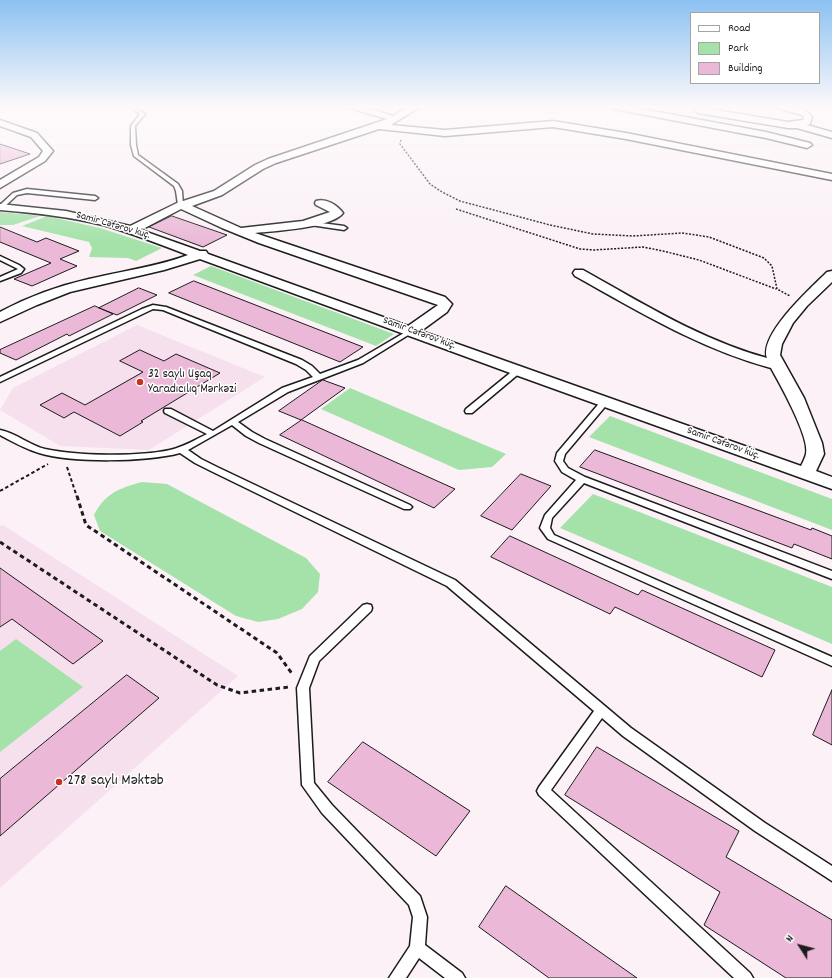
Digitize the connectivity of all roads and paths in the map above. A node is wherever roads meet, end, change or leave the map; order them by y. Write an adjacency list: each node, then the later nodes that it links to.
1 (48, 152): 7 (street)
2 (134, 152): 10 (lane)
3 (300, 152): 10 (street)
4 (406, 152): 22 (path)
5 (705, 152): 6 (street)
6 (832, 177)
7 (0, 185)
8 (95, 198): 11 (lane)
9 (320, 203): 13 (street)
10 (181, 205): 15 (street); 16 (street)
11 (0, 207): 15 (street, Samir Cəfərov küç.)
12 (456, 209): 22 (path)
13 (304, 223): 14 (lane); 16 (street)
14 (344, 228)
15 (131, 230): 17 (street, Samir Cəfərov küç.)
16 (239, 231): 25 (street)
17 (202, 254): 24 (street); 25 (street, Samir Cəfərov küç.)
18 (0, 258): 21 (lane)
19 (579, 273): 26 (street)
20 (832, 276): 23 (street)
21 (0, 279)
22 (777, 289): 23 (path)
23 (802, 303): 26 (street)
24 (0, 318)
25 (411, 331): 27 (street, Samir Cəfərov küç.); 28 (lane)
26 (776, 365): 38 (street)
27 (518, 371): 30 (street, Samir Cəfərov küç.); 32 (lane)
28 (318, 377): 29 (lane); 33 (lane)
29 (0, 380)
30 (605, 402): 38 (street, Samir Cəfərov küç.); 39 (lane)
31 (168, 411): 35 (lane)
32 (469, 411)
33 (233, 422): 35 (lane); 42 (lane)
34 (0, 432): 37 (lane)
35 (214, 434): 36 (lane)
36 (182, 450): 37 (lane); 48 (lane)
37 (63, 455): 41 (path); 47 (path)
38 (806, 474): 40 (street, Samir Cəfərov küç.)
39 (582, 479): 44 (lane); 46 (lane)
40 (832, 483)
41 (0, 492)
42 (407, 507)
43 (0, 542): 47 (path)
44 (832, 575)
45 (367, 608): 47 (lane)
46 (832, 662)
47 (303, 688): 50 (lane)
48 (601, 711): 49 (lane); 53 (lane)
49 (832, 874)
50 (417, 948): 51 (lane); 52 (lane)
51 (396, 978)
52 (457, 978)
53 (745, 978)

